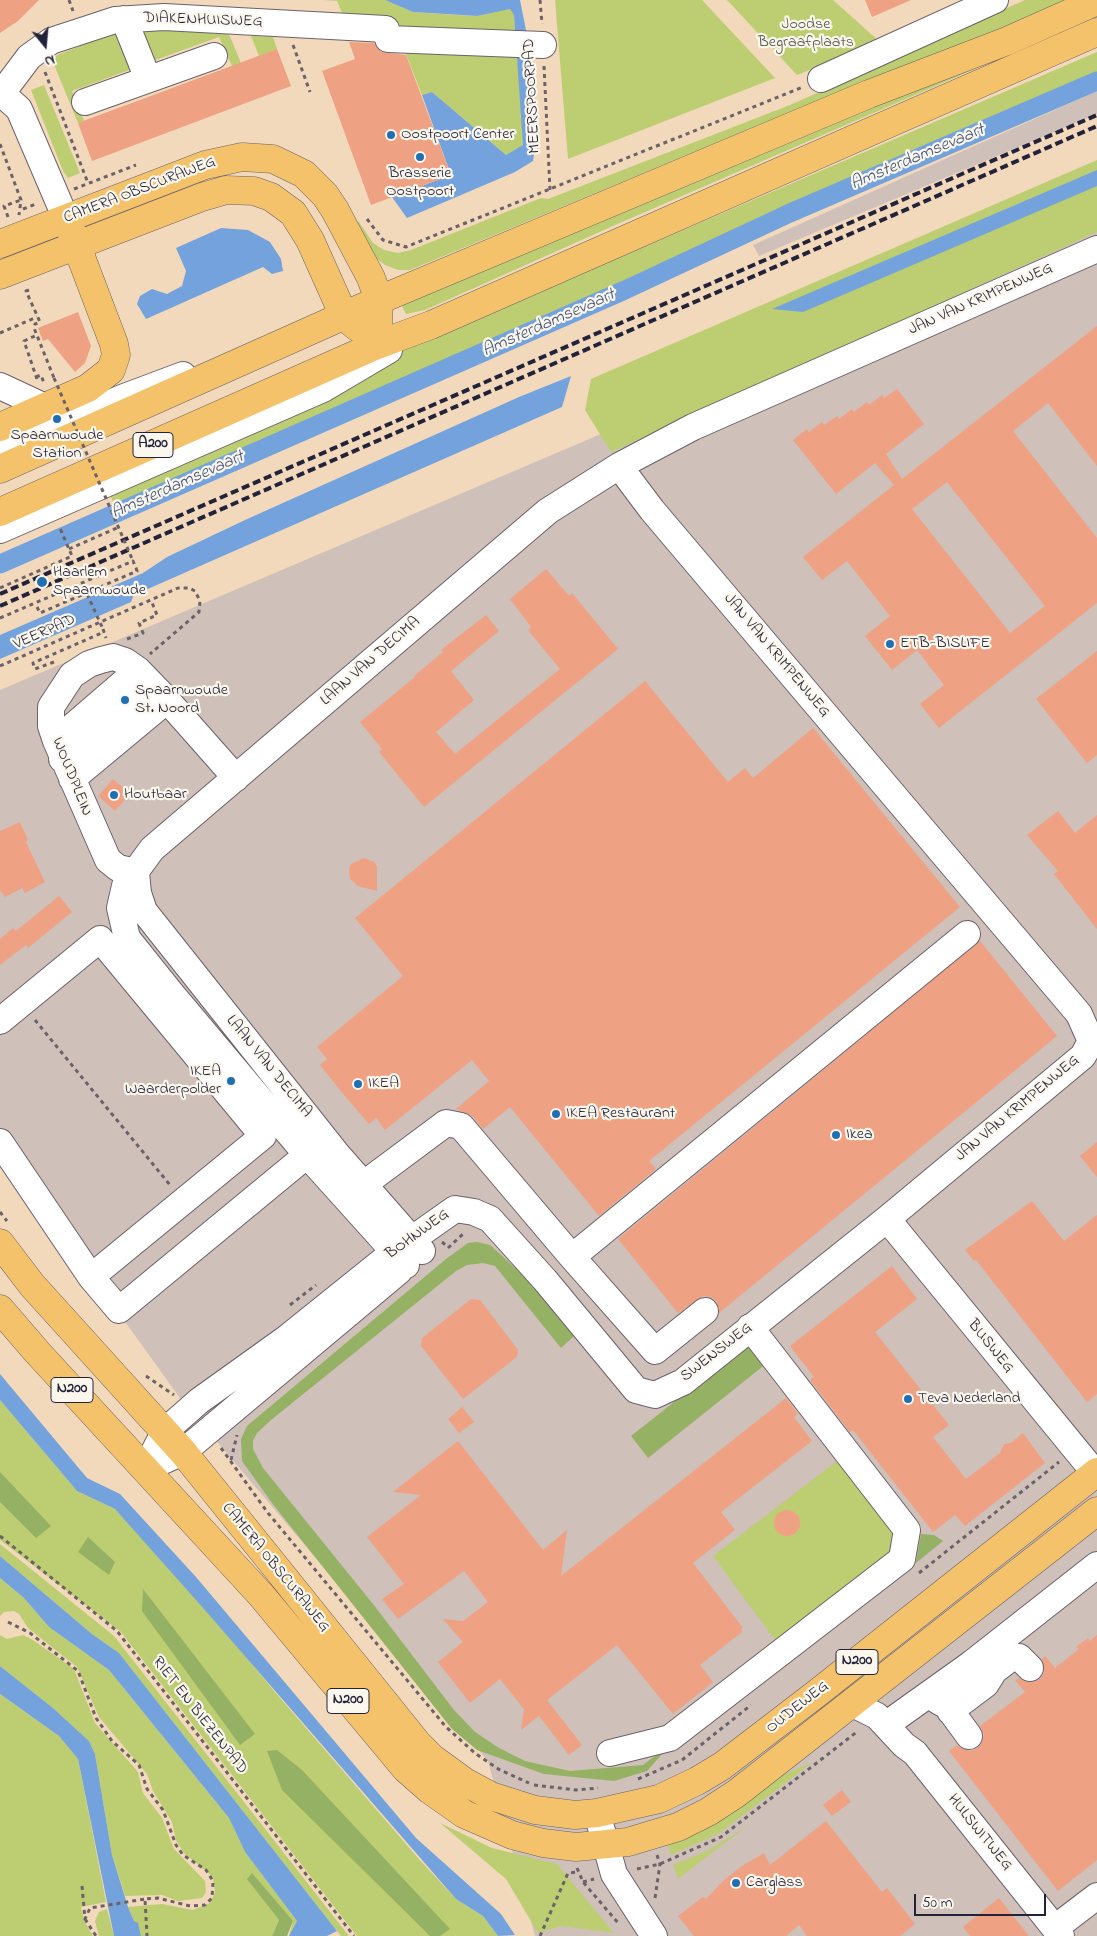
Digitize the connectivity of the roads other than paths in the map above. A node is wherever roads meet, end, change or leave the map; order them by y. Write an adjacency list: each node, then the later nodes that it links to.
1 (995, 0): 8 (street)
2 (1097, 1): 16 (main road)
3 (124, 19): 5 (street, DIAKENHUISWEG); 7 (street); 9 (street, DIAKENHUISWEG)
4 (1097, 32): 18 (main road)
5 (529, 45)
6 (214, 56): 7 (street)
7 (148, 79): 10 (street)
8 (821, 79)
9 (1, 92): 11 (street, DIAKENHUISWEG)
10 (85, 102)
11 (66, 219): 12 (main road, CAMERA OBSCURAWEG); 13 (main road); 16 (main road, CAMERA OBSCURAWEG)
12 (0, 244)
13 (77, 246): 15 (main road, CAMERA OBSCURAWEG); 17 (main road, CAMERA OBSCURAWEG); 22 (main road)
14 (1097, 249): 25 (street, JAN VAN KRIMPENWEG)
15 (0, 275)
16 (379, 300): 17 (main road); 19 (main road, CAMERA OBSCURAWEG)
17 (344, 316): 19 (main road, CAMERA OBSCURAWEG); 20 (main road, A200)
18 (431, 325): 19 (main road); 27 (street, A200)
19 (377, 345): 26 (main road, A200)
20 (275, 348): 23 (street, A200); 24 (main road, A200)
21 (0, 386): 22 (street)
22 (18, 415)
23 (0, 453)
24 (0, 470)
25 (619, 476): 30 (street, LAAN VAN DECIMA); 43 (street, JAN VAN KRIMPENWEG)
26 (0, 512)
27 (0, 530)
28 (141, 676): 29 (street); 29 (street); 29 (street, WOUDPLEIN); 30 (street)
29 (63, 760): 31 (street, WOUDPLEIN)
30 (236, 778): 31 (street, LAAN VAN DECIMA)
31 (136, 872): 34 (street, LAAN VAN DECIMA); 36 (street, LAAN VAN DECIMA)
32 (967, 934): 47 (street)
33 (0, 1021): 34 (street)
34 (194, 1037): 37 (street, LAAN VAN DECIMA); 40 (street)
35 (0, 1142): 49 (street)
36 (337, 1154): 37 (street); 39 (street, LAAN VAN DECIMA)
37 (307, 1155): 38 (street, LAAN VAN DECIMA); 45 (street)
38 (332, 1182): 39 (street); 42 (street, LAAN VAN DECIMA)
39 (364, 1184): 46 (street, LAAN VAN DECIMA); 47 (street)
40 (176, 1208): 45 (street); 49 (street)
41 (474, 1212): 46 (street, BOHNWEG); 52 (street, SWENSWEG)
42 (362, 1215): 46 (street, LAAN VAN DECIMA); 48 (street, LAAN VAN DECIMA)
43 (887, 1219): 52 (street, SWENSWEG); 56 (street, BUSWEG)
44 (0, 1243): 53 (main road, CAMERA OBSCURAWEG / N200)
45 (196, 1246): 49 (street)
46 (408, 1252): 48 (street, BOHNWEG); 54 (street, BOHNWEG)
47 (572, 1257): 51 (street)
48 (366, 1275): 53 (street, BOHNWEG)
49 (92, 1277)
50 (0, 1309): 55 (main road, CAMERA OBSCURAWEG / N200)
51 (706, 1311)
52 (750, 1327): 65 (street)
53 (165, 1431): 54 (main road, CAMERA OBSCURAWEG / N200); 55 (street, BOHNWEG)
54 (183, 1452): 55 (street, BOHNWEG); 66 (main road, CAMERA OBSCURAWEG / N200)
55 (146, 1469): 67 (main road, CAMERA OBSCURAWEG / N200)
56 (1096, 1472): 66 (main road, OUDEWEG / N200)
57 (1097, 1511): 61 (main road, OUDEWEG / N200)
58 (1097, 1565): 60 (street)
59 (1030, 1668): 62 (street)
60 (930, 1695): 62 (street); 63 (street)
61 (851, 1703): 63 (street, HULSWITWEG); 67 (main road, OUDEWEG / N200)
62 (950, 1711): 64 (street)
63 (895, 1719): 69 (street, HULSWITWEG)
64 (968, 1736)
65 (610, 1753)
66 (597, 1813): 67 (street)
67 (604, 1845): 70 (street)
68 (1097, 1896): 69 (street)
69 (1058, 1932)
70 (653, 1936)

